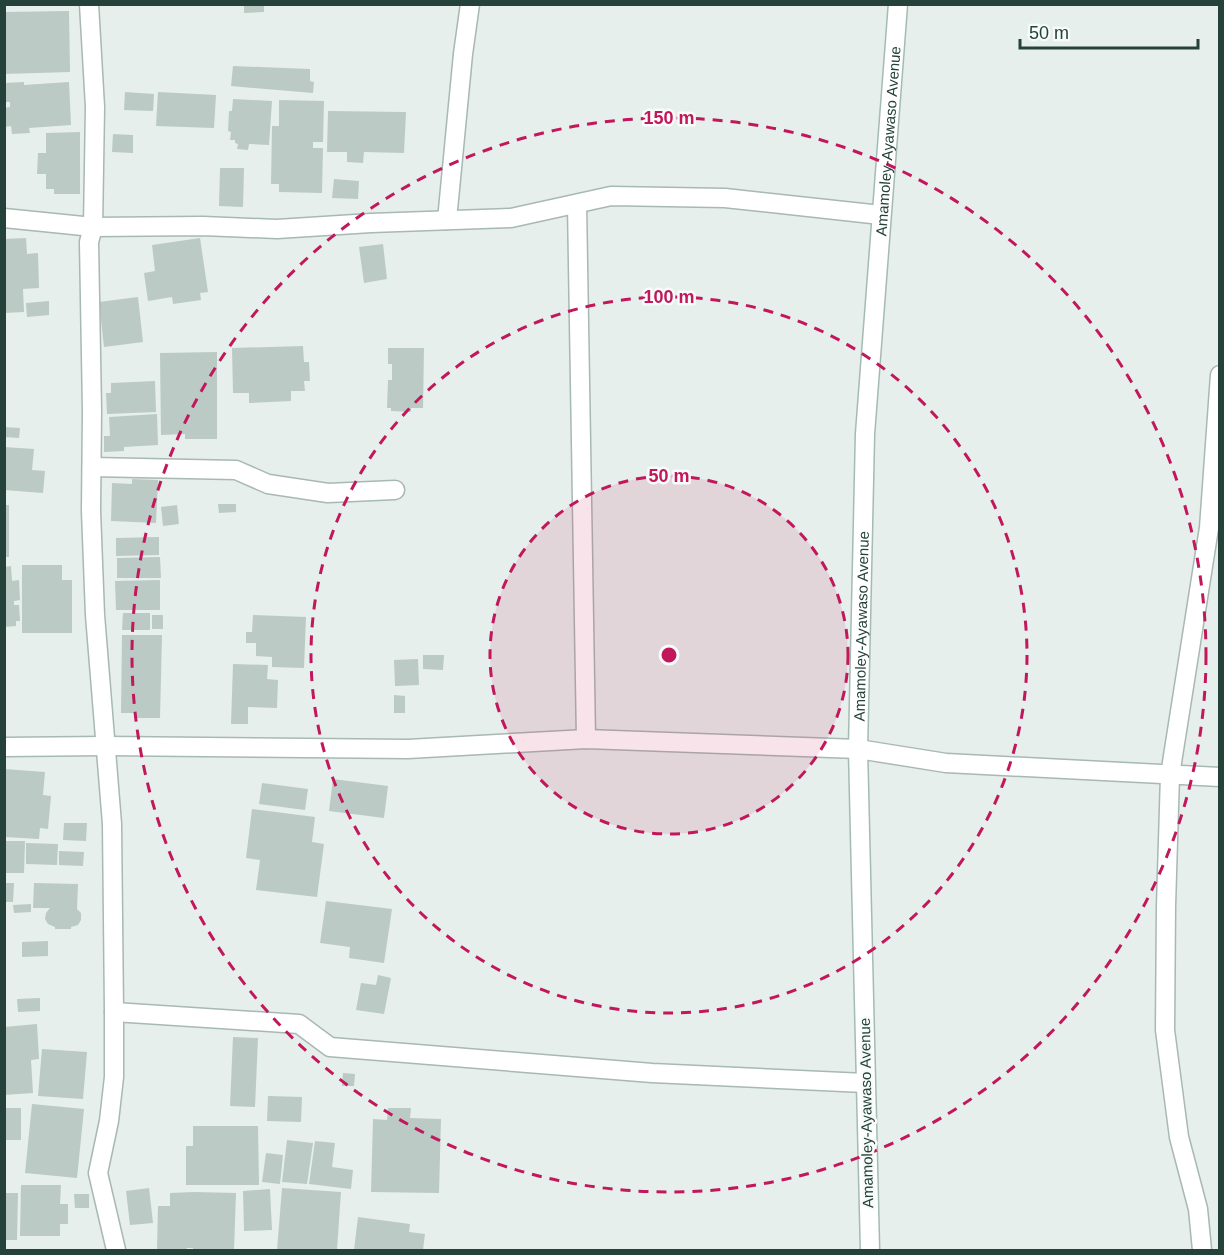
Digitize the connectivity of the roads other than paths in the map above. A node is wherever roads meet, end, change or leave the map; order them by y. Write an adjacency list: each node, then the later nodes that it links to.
1 (89, 4): 8 (street)
2 (470, 4): 7 (street)
3 (898, 4): 5 (street, Amamoley-Ayawaso Avenue)
4 (577, 204): 5 (street); 7 (street); 12 (street)
5 (881, 215): 15 (street, Amamoley-Ayawaso Avenue)
6 (4, 218): 8 (street)
7 (447, 220): 8 (street)
8 (93, 227): 10 (street)
9 (1220, 375): 16 (street)
10 (92, 467): 11 (street); 13 (street)
11 (395, 490)
12 (586, 739): 13 (street); 15 (street)
13 (105, 746): 14 (street); 18 (street)
14 (4, 747)
15 (858, 749): 16 (street); 19 (street, Amamoley-Ayawaso Avenue)
16 (1170, 775): 17 (street); 22 (street)
17 (1220, 777)
18 (114, 1012): 19 (street); 20 (street)
19 (865, 1083): 21 (street, Amamoley-Ayawaso Avenue)
20 (116, 1251)
21 (870, 1251)
22 (1202, 1251)

